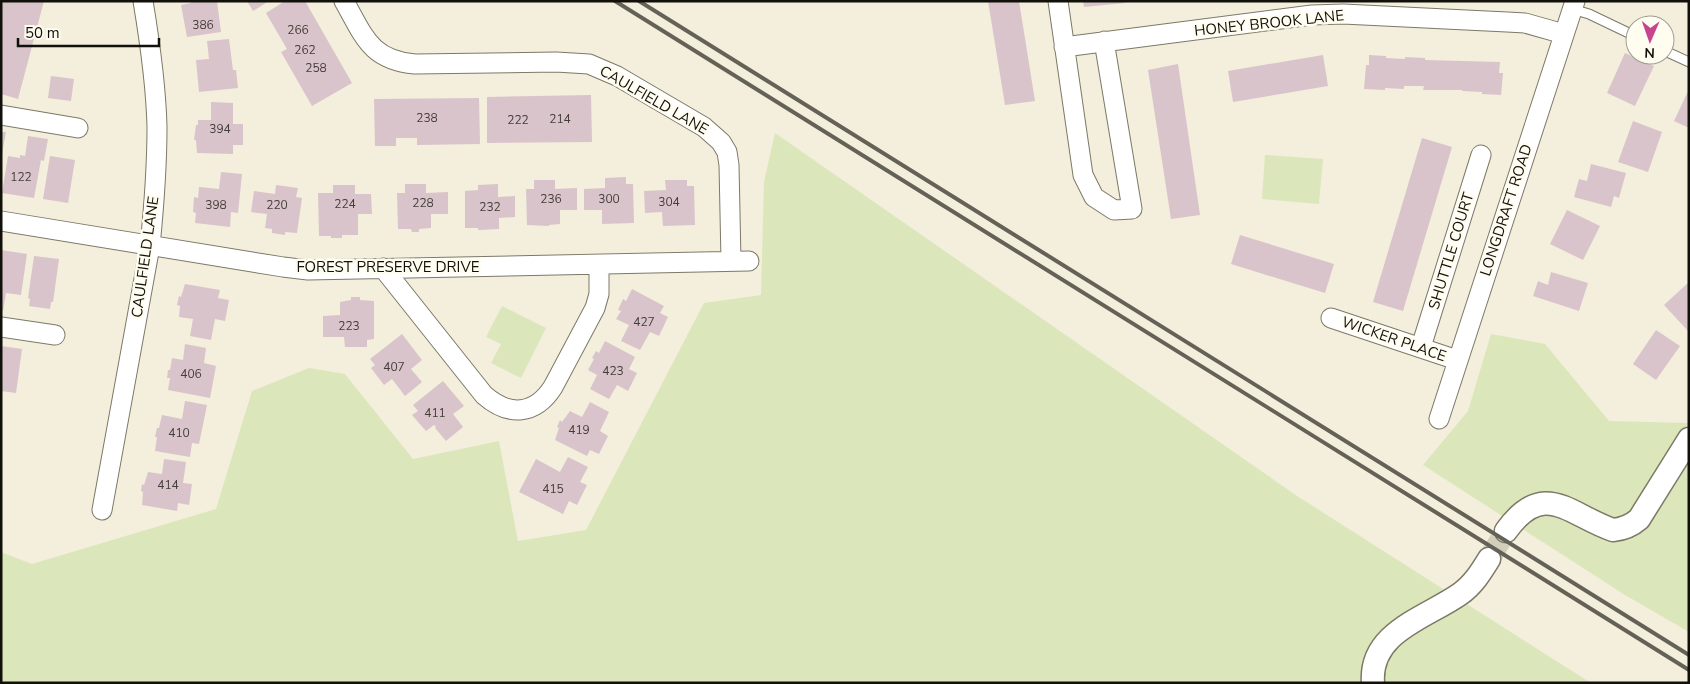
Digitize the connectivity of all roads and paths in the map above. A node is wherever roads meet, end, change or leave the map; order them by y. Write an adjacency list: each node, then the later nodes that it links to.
1 (143, 1): 15 (street, CAULFIELD LANE)
2 (344, 1): 16 (street, CAULFIELD LANE)
3 (1058, 1): 8 (street)
4 (1574, 5): 5 (lane); 6 (street, LONGDRAFT ROAD)
5 (1625, 31)
6 (1564, 34): 7 (street, HONEY BROOK LANE); 23 (street, LONGDRAFT ROAD)
7 (1104, 41): 8 (street, HONEY BROOK LANE); 8 (street)
8 (1064, 47)
9 (1675, 56): 10 (lane)
10 (1689, 62)
11 (1, 115): 12 (street)
12 (78, 128)
13 (1481, 155): 22 (street, SHUTTLE COURT)
14 (1, 221): 15 (street, FOREST PRESERVE DRIVE)
15 (150, 246): 18 (street, FOREST PRESERVE DRIVE); 26 (street, CAULFIELD LANE)
16 (740, 261): 17 (street, FOREST PRESERVE DRIVE)
17 (599, 265): 18 (street, FOREST PRESERVE DRIVE); 18 (street)
18 (383, 268)
19 (1331, 318): 22 (street, WICKER PLACE)
20 (1, 326): 21 (street)
21 (55, 335)
22 (1421, 347): 23 (street, WICKER PLACE)
23 (1457, 360): 24 (street, LONGDRAFT ROAD)
24 (1438, 419)
25 (1689, 439): 27 (street)
26 (102, 510)
27 (1506, 531)
28 (1489, 559): 29 (street)
29 (1373, 683)

